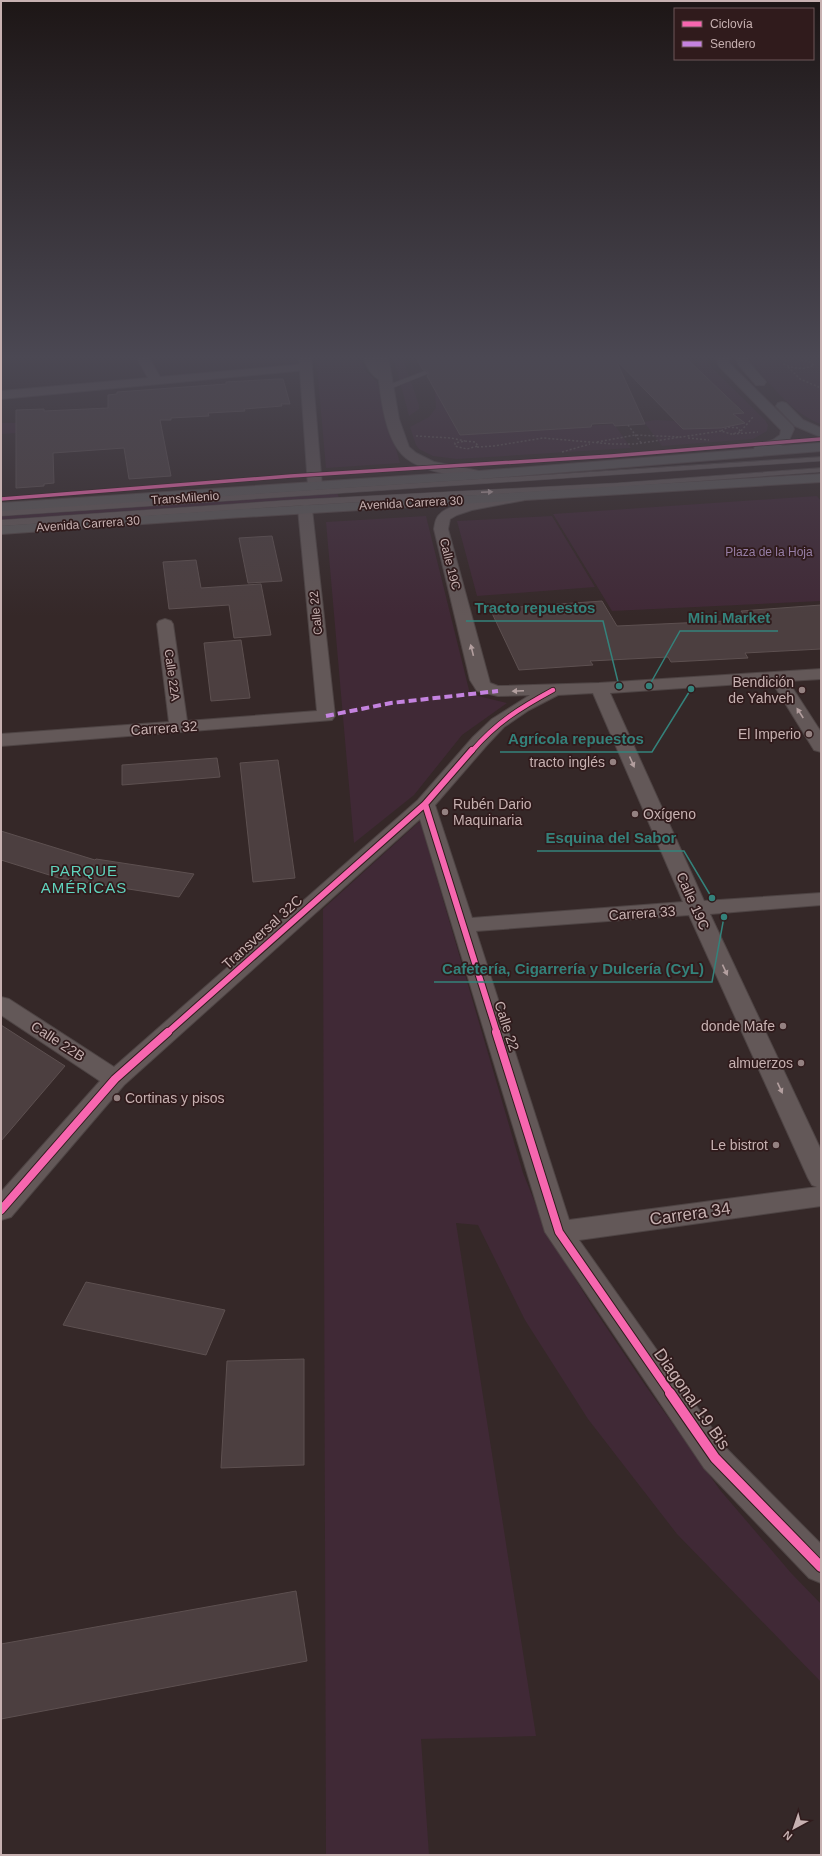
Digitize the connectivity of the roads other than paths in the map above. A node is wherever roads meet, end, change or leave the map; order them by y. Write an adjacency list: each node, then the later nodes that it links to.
1 (312, 443): 12 (street)
2 (401, 443): 10 (street)
3 (775, 443): 5 (highway)
4 (821, 447): 5 (highway, Avenida Carrera 30)
5 (740, 454): 7 (highway, Avenida Carrera 30)
6 (821, 454): 7 (highway, Avenida Carrera 30)
7 (685, 459): 10 (highway, Avenida Carrera 30)
8 (821, 459): 14 (lane, TransMilenio)
9 (821, 470): 17 (lane, TransMilenio, one-way to 9)
10 (479, 475): 12 (highway, Avenida Carrera 30)
11 (821, 478): 13 (highway, Avenida Carrera 30)
12 (315, 486): 18 (highway, Avenida Carrera 30)
13 (687, 486): 15 (highway); 16 (highway, Avenida Carrera 30)
14 (369, 489): 17 (lane, TransMilenio); 20 (lane, TransMilenio)
15 (821, 491)
16 (520, 497): 19 (highway, Avenida Carrera 30); 27 (street, Calle 19C, one-way to 16)
17 (371, 499): 21 (lane, TransMilenio)
18 (1, 507)
19 (306, 510): 22 (highway, Avenida Carrera 30); 28 (street, Calle 22)
20 (1, 513)
21 (1, 523)
22 (1, 530)
23 (166, 624): 29 (street, Calle 22A)
24 (821, 674): 25 (street)
25 (777, 677): 26 (street); 31 (street, one-way to 25)
26 (599, 688): 27 (street); 34 (street, Calle 19C, one-way to 34)
27 (553, 690): 32 (street, Transversal 32C)
28 (326, 716): 29 (street, Carrera 32)
29 (179, 727): 30 (street, Carrera 32)
30 (1, 740)
31 (821, 746)
32 (425, 804): 35 (street, Calle 22); 37 (street, Transversal 32C)
33 (821, 899): 34 (street, Carrera 33)
34 (697, 909): 35 (street, Carrera 33); 38 (street, Calle 19C, one-way to 38)
35 (462, 925): 41 (street, Calle 22)
36 (1, 1004): 37 (street, Calle 22B)
37 (115, 1079): 40 (street, Transversal 32C)
38 (821, 1178)
39 (821, 1196): 41 (street, Carrera 34)
40 (1, 1210)
41 (559, 1232): 42 (street, Diagonal 19 Bis)
42 (821, 1567)

